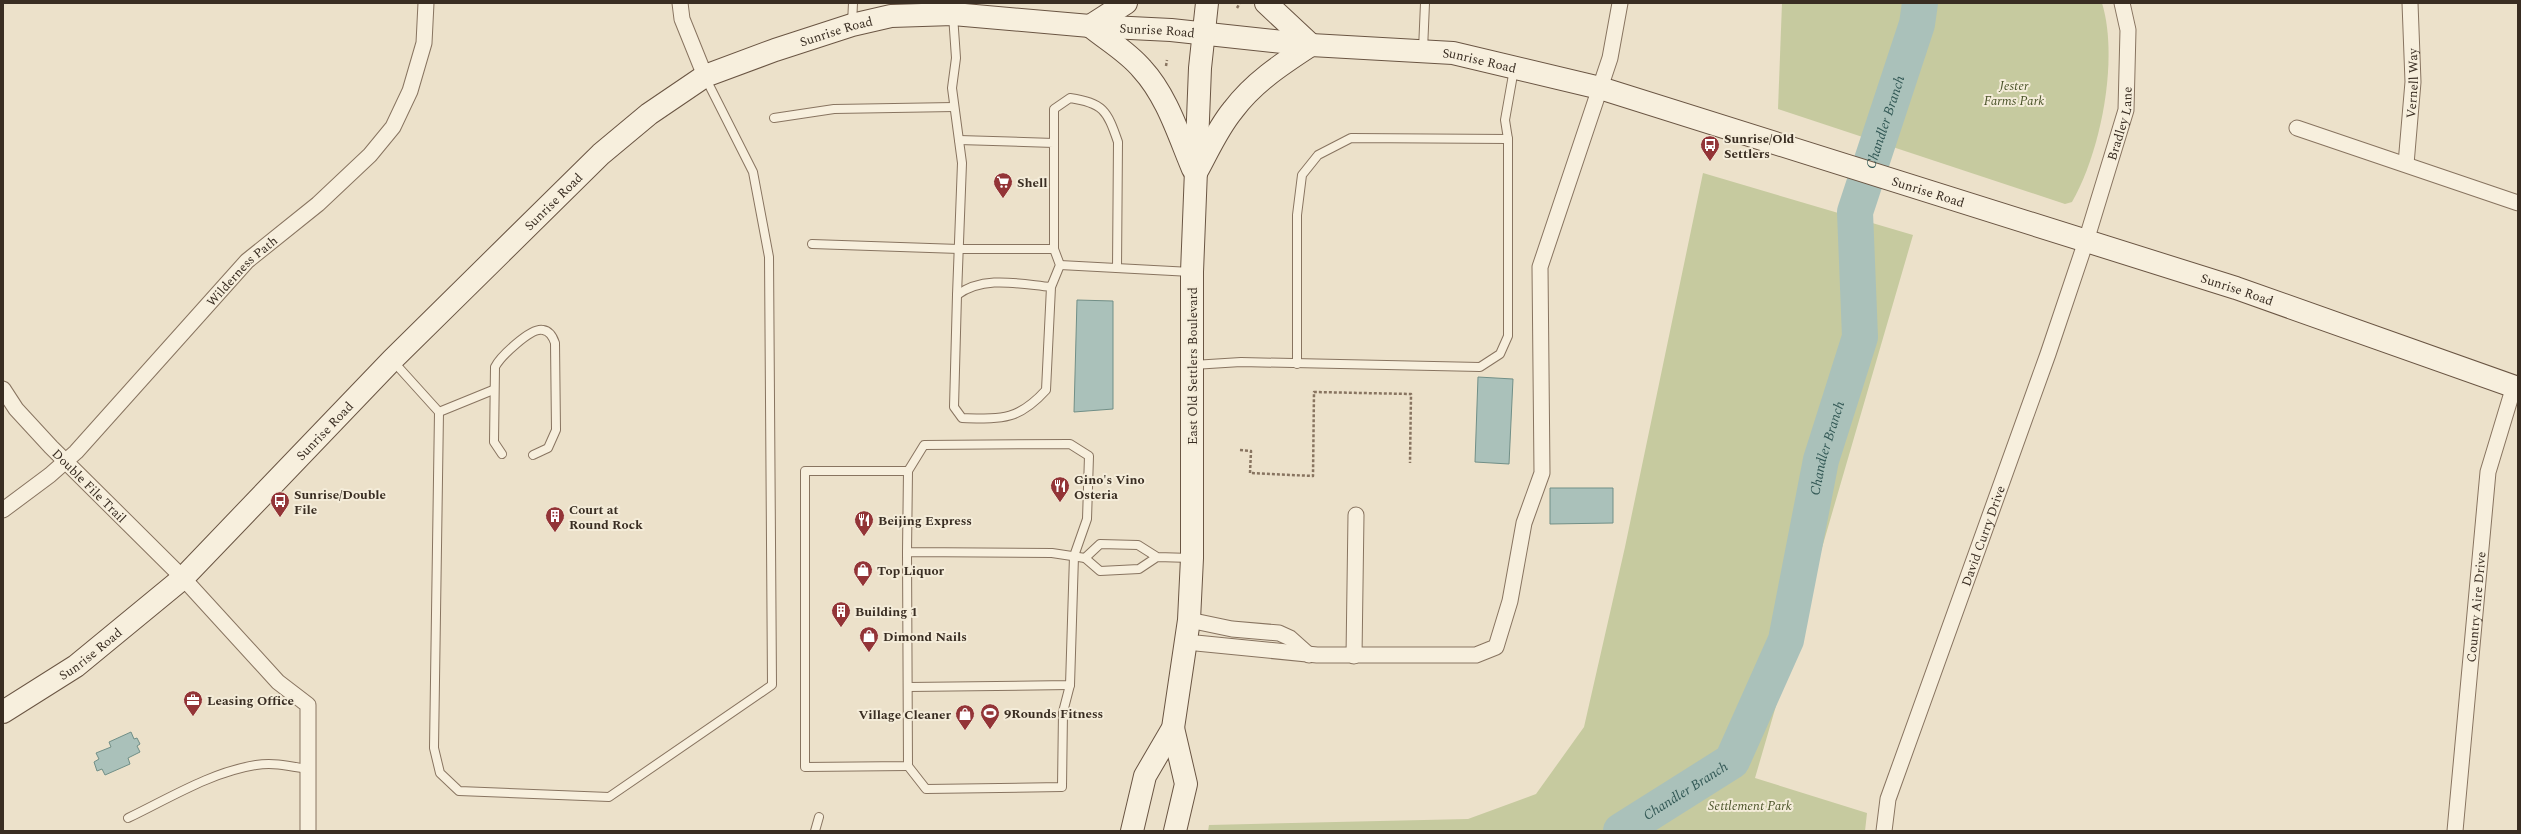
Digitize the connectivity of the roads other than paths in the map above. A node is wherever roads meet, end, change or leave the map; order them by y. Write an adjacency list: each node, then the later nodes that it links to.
1 (426, 3): 47 (street, Wilderness Path)
2 (680, 3): 18 (street)
3 (852, 3): 12 (lane)
4 (1126, 3): 13 (main road)
5 (1207, 3): 14 (main road, East Old Settlers Boulevard)
6 (1266, 3): 15 (main road)
7 (1425, 3): 16 (lane)
8 (1620, 3): 19 (street)
9 (2122, 3): 29 (street, Bradley Lane)
10 (2410, 3): 26 (street, Vernell Way)
11 (953, 14): 12 (main road, Sunrise Road); 13 (main road, Sunrise Road); 20 (lane)
12 (852, 25): 18 (main road, Sunrise Road)
13 (1090, 26): 14 (main road, Sunrise Road); 27 (main road)
14 (1204, 34): 15 (main road, Sunrise Road); 27 (main road, East Old Settlers Boulevard)
15 (1311, 45): 16 (main road, Sunrise Road); 27 (main road)
16 (1422, 51): 17 (main road, Sunrise Road)
17 (1515, 67): 19 (main road, Sunrise Road); 23 (lane)
18 (705, 76): 38 (main road, Sunrise Road); 44 (lane)
19 (1600, 88): 29 (main road, Sunrise Road); 60 (street)
20 (954, 107): 21 (lane); 24 (lane)
21 (774, 118)
22 (2297, 128): 26 (street)
23 (1508, 139): 39 (lane); 39 (lane)
24 (959, 140): 25 (lane); 31 (lane)
25 (1054, 143): 32 (lane); 34 (lane)
26 (2406, 164): 28 (street)
27 (1195, 174): 35 (main road, East Old Settlers Boulevard)
28 (2518, 203)
29 (2086, 241): 41 (main road, Sunrise Road); 73 (street, David Curry Drive)
30 (812, 244): 31 (lane)
31 (959, 249): 32 (lane); 37 (lane)
32 (1054, 249): 33 (lane)
33 (1060, 265): 34 (lane); 36 (lane)
34 (1117, 268): 35 (lane)
35 (1192, 272): 40 (main road, East Old Settlers Boulevard)
36 (1051, 287): 37 (lane); 37 (lane)
37 (957, 295)
38 (392, 360): 44 (lane); 56 (main road, Sunrise Road)
39 (1297, 364): 40 (lane)
40 (1192, 366): 55 (main road, East Old Settlers Boulevard)
41 (2516, 387): 74 (street, Country Aire Drive)
42 (3, 389): 47 (street, Double File Trail)
43 (493, 390): 44 (lane); 45 (lane); 46 (lane)
44 (439, 412)
45 (502, 454)
46 (533, 455)
47 (65, 462): 49 (street, Wilderness Path); 56 (street, Double File Trail)
48 (908, 471): 51 (lane); 52 (lane); 65 (lane)
49 (3, 510)
50 (1356, 515): 60 (street)
51 (907, 552): 52 (lane); 62 (lane)
52 (1074, 556): 54 (lane); 61 (lane)
53 (1156, 557): 54 (lane); 54 (lane); 55 (lane)
54 (1085, 558)
55 (1192, 558): 57 (main road, East Old Settlers Boulevard)
56 (183, 578): 63 (main road, Sunrise Road); 66 (street, Double File Trail)
57 (1189, 620): 58 (main road, East Old Settlers Boulevard); 59 (street)
58 (1186, 642): 59 (street); 64 (main road, East Old Settlers Boulevard)
59 (1313, 655): 60 (street)
60 (1354, 656)
61 (1070, 685): 62 (lane); 65 (lane)
62 (908, 687): 65 (lane)
63 (3, 712)
64 (1173, 728): 71 (main road, East Old Settlers Boulevard); 72 (main road, East Old Settlers Boulevard)
65 (908, 766)
66 (307, 769): 68 (lane); 69 (street)
67 (819, 817): 70 (lane)
68 (128, 818)
69 (308, 831)
70 (815, 831)
71 (1132, 831)
72 (1175, 831)
73 (1884, 831)
74 (2455, 831)

